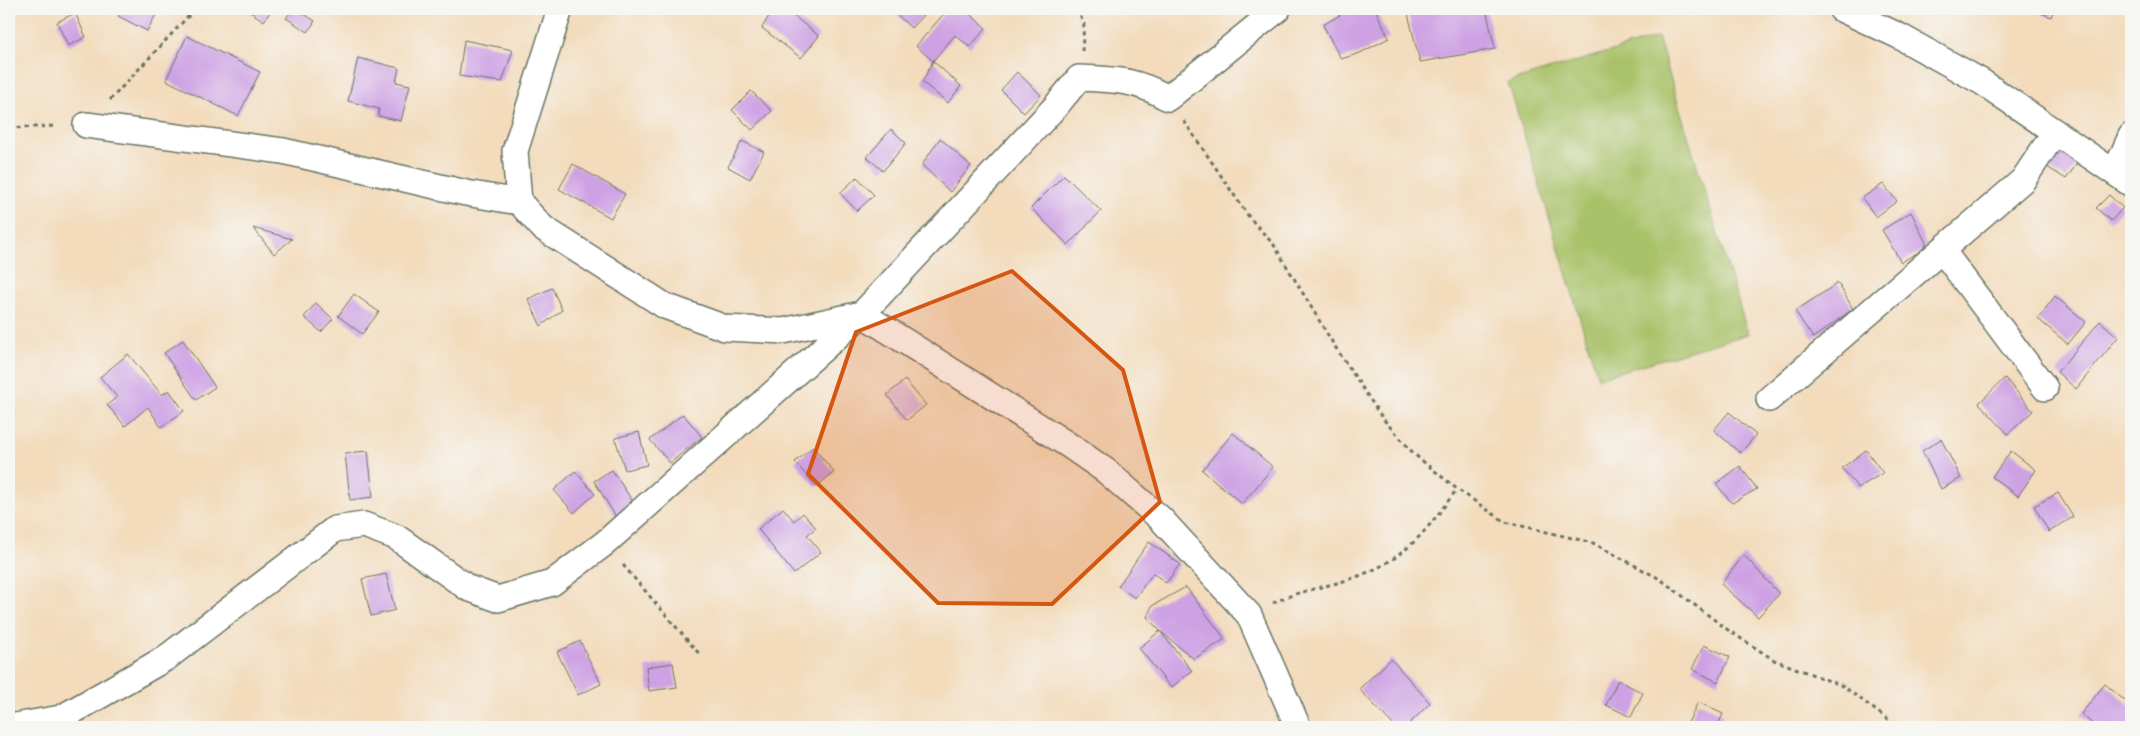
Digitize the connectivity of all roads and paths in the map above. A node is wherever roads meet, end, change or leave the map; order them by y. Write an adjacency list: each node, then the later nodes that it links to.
1 (195, 9): 8 (path)
2 (560, 9): 13 (street)
3 (1077, 9): 6 (path)
4 (1278, 9): 7 (street)
5 (1841, 9): 10 (street)
6 (1080, 78): 7 (street); 15 (street)
7 (1168, 98): 18 (path)
8 (86, 125): 9 (path); 13 (street)
9 (9, 128)
10 (2055, 132): 12 (street); 14 (street)
11 (2131, 136): 12 (street)
12 (2123, 178)
13 (519, 202): 15 (street)
14 (1942, 250): 16 (street); 17 (street)
15 (862, 314): 19 (street); 20 (street)
16 (2045, 388)
17 (1769, 399)
18 (1457, 489): 20 (path); 24 (path)
19 (605, 543): 21 (path); 22 (street)
20 (1249, 615): 23 (street)
21 (701, 656)
22 (9, 727)
23 (1298, 727)
24 (1898, 727)

